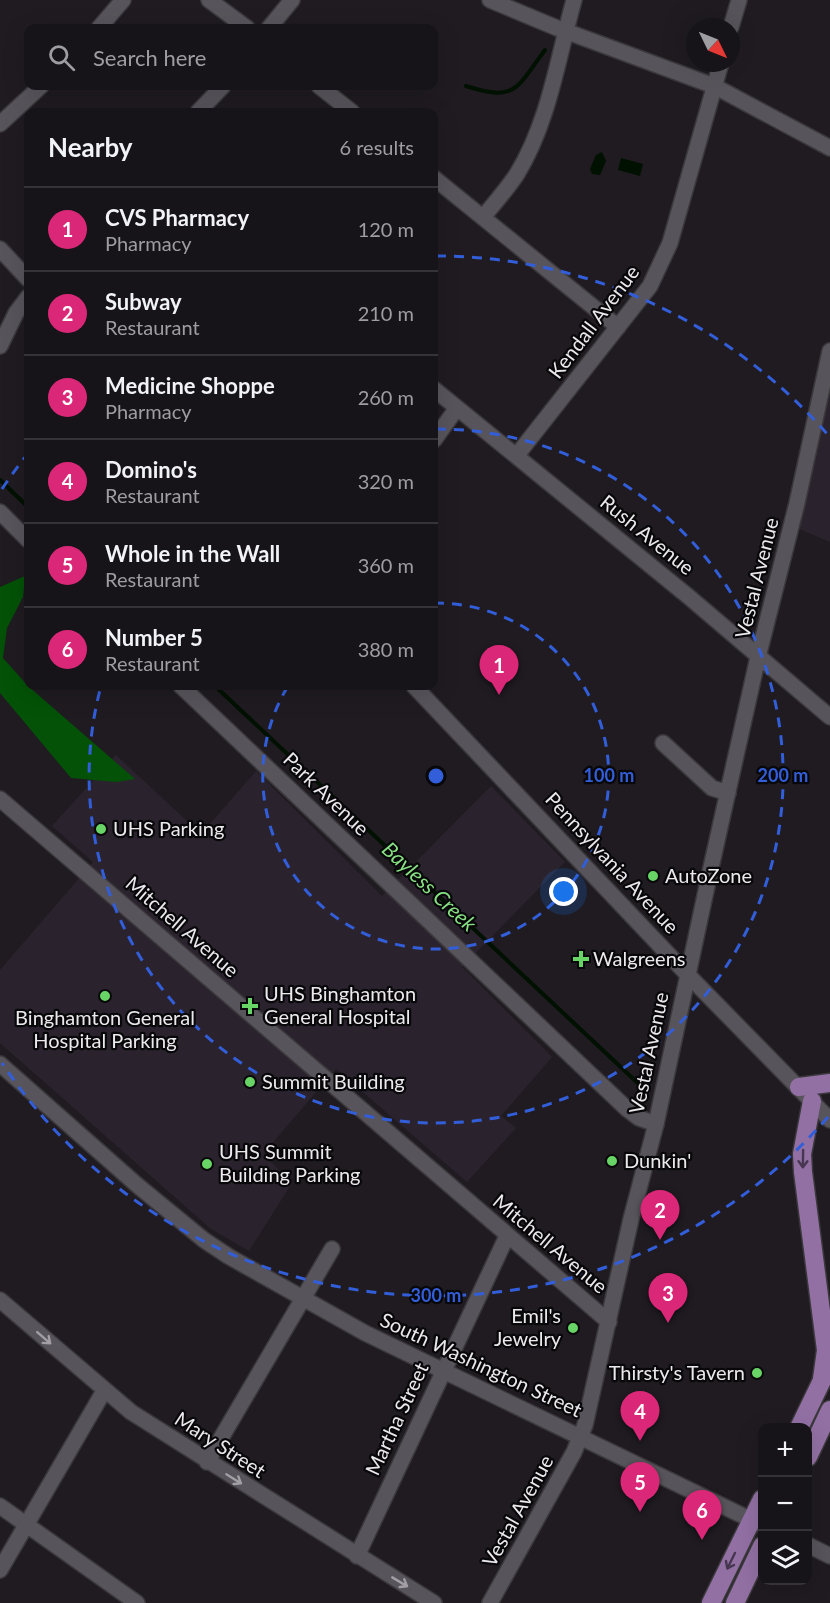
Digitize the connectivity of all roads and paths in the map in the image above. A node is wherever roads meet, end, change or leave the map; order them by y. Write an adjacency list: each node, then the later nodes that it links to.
1 (123, 0): 8 (street)
2 (209, 0): 9 (street)
3 (292, 0): 10 (street)
4 (490, 0): 11 (street)
5 (574, 0): 11 (street)
6 (739, 0): 7 (street)
7 (734, 18)
8 (102, 24)
9 (242, 24)
10 (272, 24)
11 (566, 32): 13 (street); 22 (street)
12 (718, 72): 13 (street, Kendall Avenue)
13 (714, 86): 20 (street); 27 (street, Kendall Avenue)
14 (36, 90): 19 (street)
15 (219, 90): 17 (street)
16 (324, 90): 18 (street)
17 (202, 108)
18 (347, 108)
19 (0, 124)
20 (830, 148)
21 (438, 181): 22 (street)
22 (483, 217): 27 (street)
23 (0, 249): 24 (street)
24 (24, 273)
25 (24, 302): 26 (street)
26 (4, 326): 28 (street)
27 (618, 327): 33 (street, Kendall Avenue)
28 (0, 346)
29 (830, 351): 36 (street, Vestal Avenue)
30 (438, 392): 31 (street, Rush Avenue)
31 (458, 408): 32 (street); 33 (street, Rush Avenue)
32 (438, 435)
33 (517, 455): 36 (street, Rush Avenue)
34 (0, 512): 35 (street)
35 (24, 536)
36 (758, 657): 39 (street, Rush Avenue); 41 (street, Vestal Avenue)
37 (186, 690): 49 (street, Park Avenue)
38 (418, 690): 43 (street, Pennsylvania Avenue)
39 (830, 717)
40 (663, 743): 41 (street)
41 (728, 793): 43 (street, Vestal Avenue)
42 (0, 799): 50 (street, Mitchell Avenue)
43 (687, 974): 46 (street, Pennsylvania Avenue); 49 (street, Vestal Avenue)
44 (0, 1064): 53 (street, South Washington Street)
45 (830, 1083): 46 (main road)
46 (799, 1087): 47 (street, Pennsylvania Avenue)
47 (812, 1101): 48 (street, Pennsylvania Avenue); 56 (main road, one-way to 56)
48 (830, 1120)
49 (656, 1124): 54 (street, Vestal Avenue)
50 (507, 1236): 54 (street, Mitchell Avenue); 55 (street, Martha Street)
51 (332, 1249): 53 (street)
52 (0, 1300): 57 (street, Mary Street, one-way to 57)
53 (304, 1301): 55 (street, South Washington Street); 62 (street)
54 (609, 1322): 60 (street, Vestal Avenue)
55 (444, 1370): 60 (street, South Washington Street); 68 (street, Martha Street)
56 (826, 1371): 59 (main road)
57 (104, 1391): 62 (street, Mary Street); 65 (street)
58 (830, 1410): 61 (main road)
59 (801, 1423)
60 (580, 1435): 64 (street, South Washington Street); 73 (street, Vestal Avenue)
61 (812, 1447)
62 (207, 1462): 68 (street, Mary Street, one-way to 68)
63 (0, 1506): 65 (street)
64 (757, 1522): 74 (main road, one-way to 74)
65 (26, 1525): 70 (street); 71 (street)
66 (812, 1547): 69 (street)
67 (758, 1554): 75 (main road)
68 (357, 1556): 72 (street, Mary Street, one-way to 72)
69 (830, 1556)
70 (0, 1570)
71 (137, 1603)
72 (434, 1603)
73 (490, 1603)
74 (711, 1603)
75 (735, 1603)

